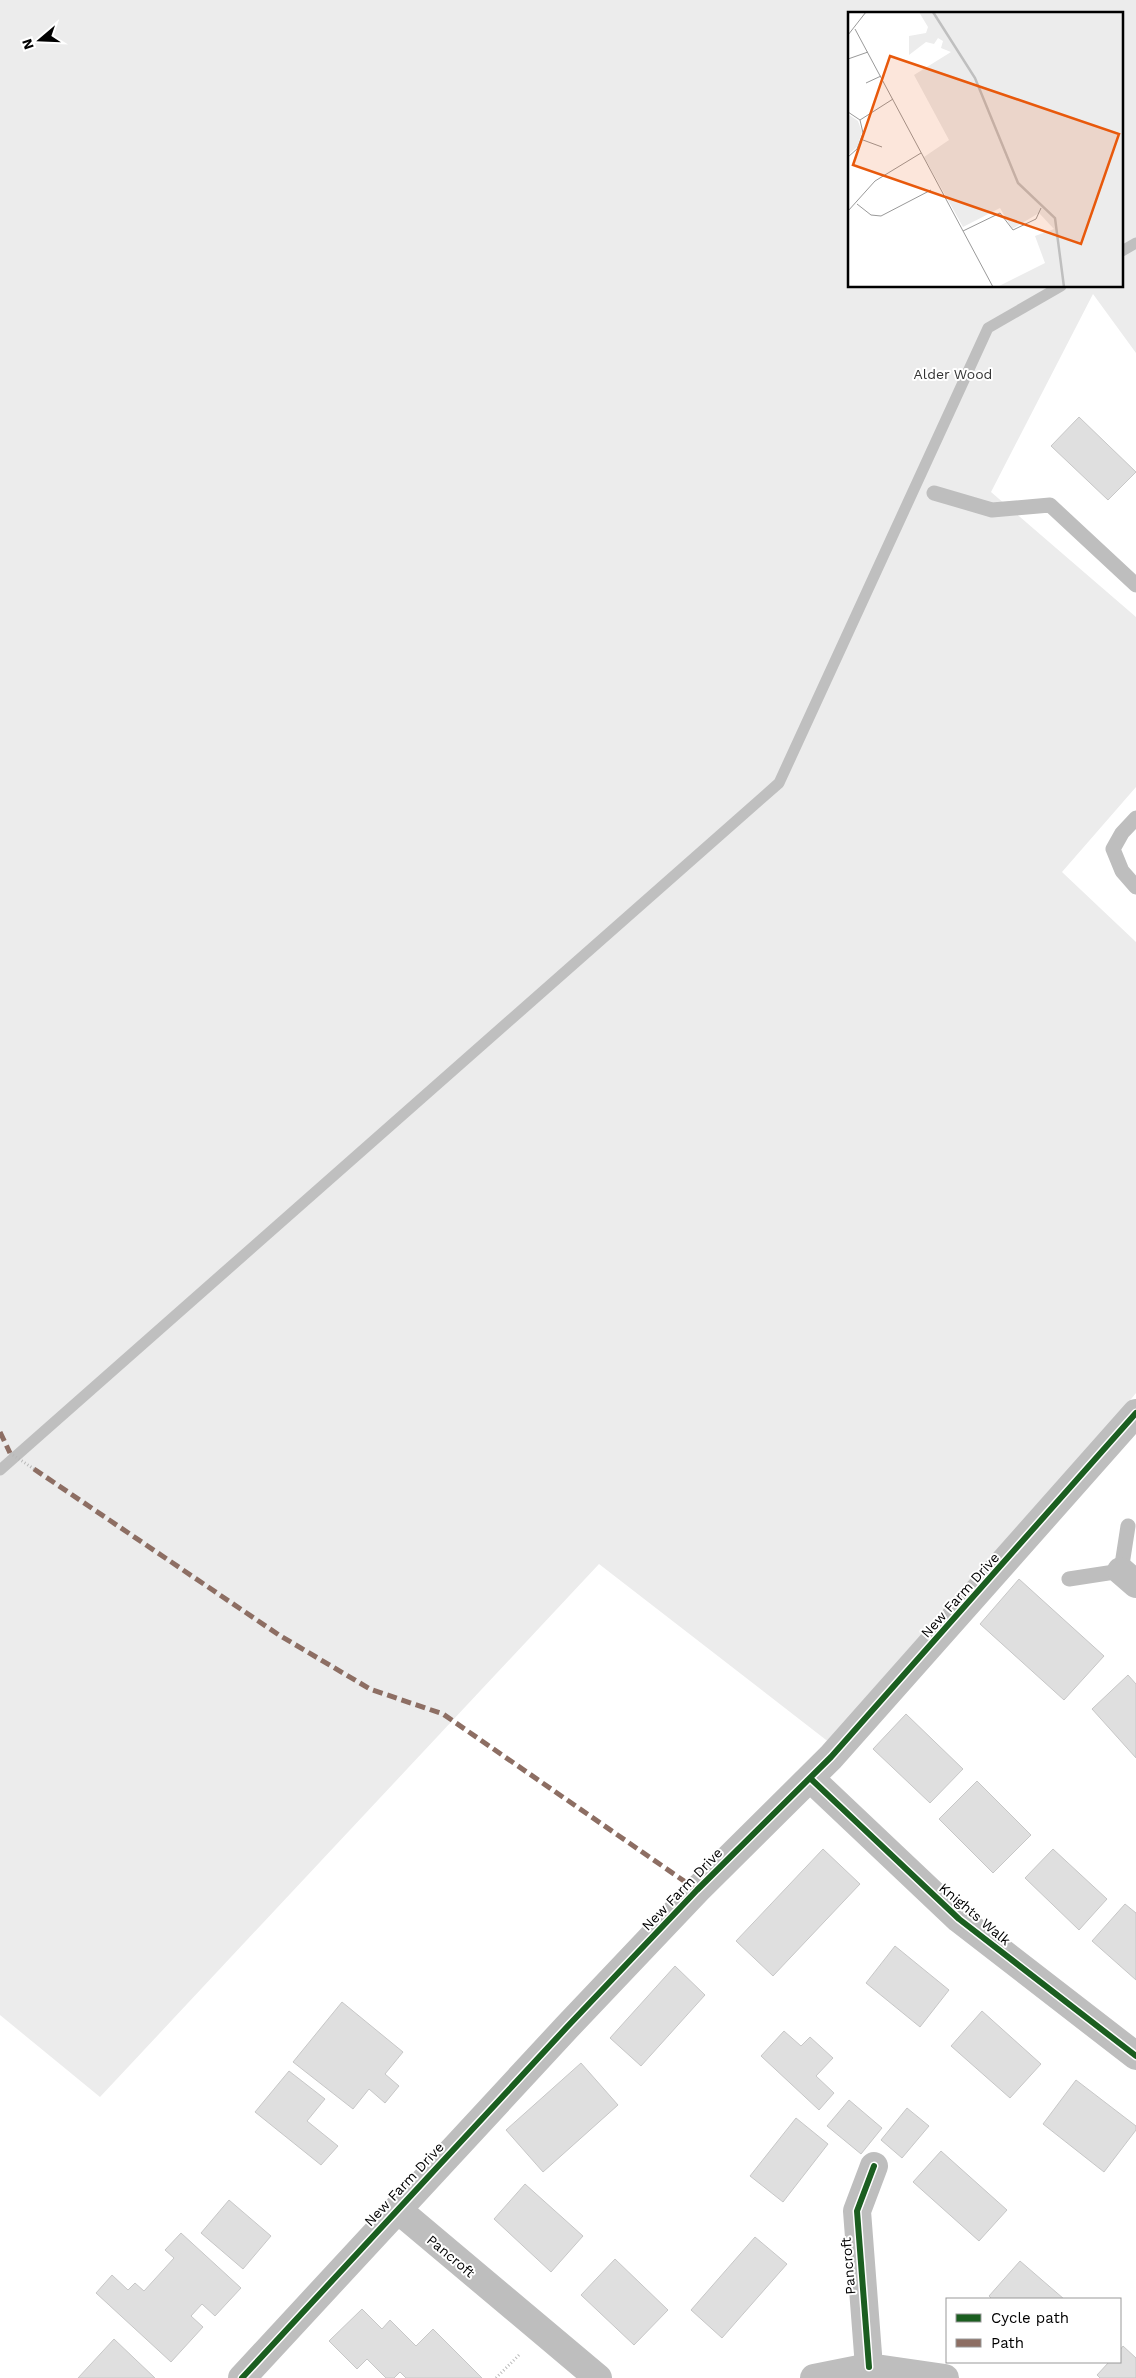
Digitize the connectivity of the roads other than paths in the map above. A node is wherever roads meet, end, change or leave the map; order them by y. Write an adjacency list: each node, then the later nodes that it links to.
1 (934, 493): 2 (lane)
2 (1136, 585)
3 (1136, 818): 4 (lane)
4 (1136, 887)
5 (1136, 1414): 9 (street, New Farm Drive)
6 (1128, 1526): 7 (lane)
7 (1129, 1578): 8 (lane)
8 (1069, 1579)
9 (810, 1778): 10 (street, Knights Walk); 12 (street, New Farm Drive)
10 (1136, 2056)
11 (874, 2166): 13 (street, Pancroft)
12 (397, 2210): 14 (street, New Farm Drive); 15 (street, Pancroft)
13 (869, 2367): 16 (street); 17 (street)
14 (242, 2378)
15 (598, 2378)
16 (814, 2378)
17 (945, 2378)

